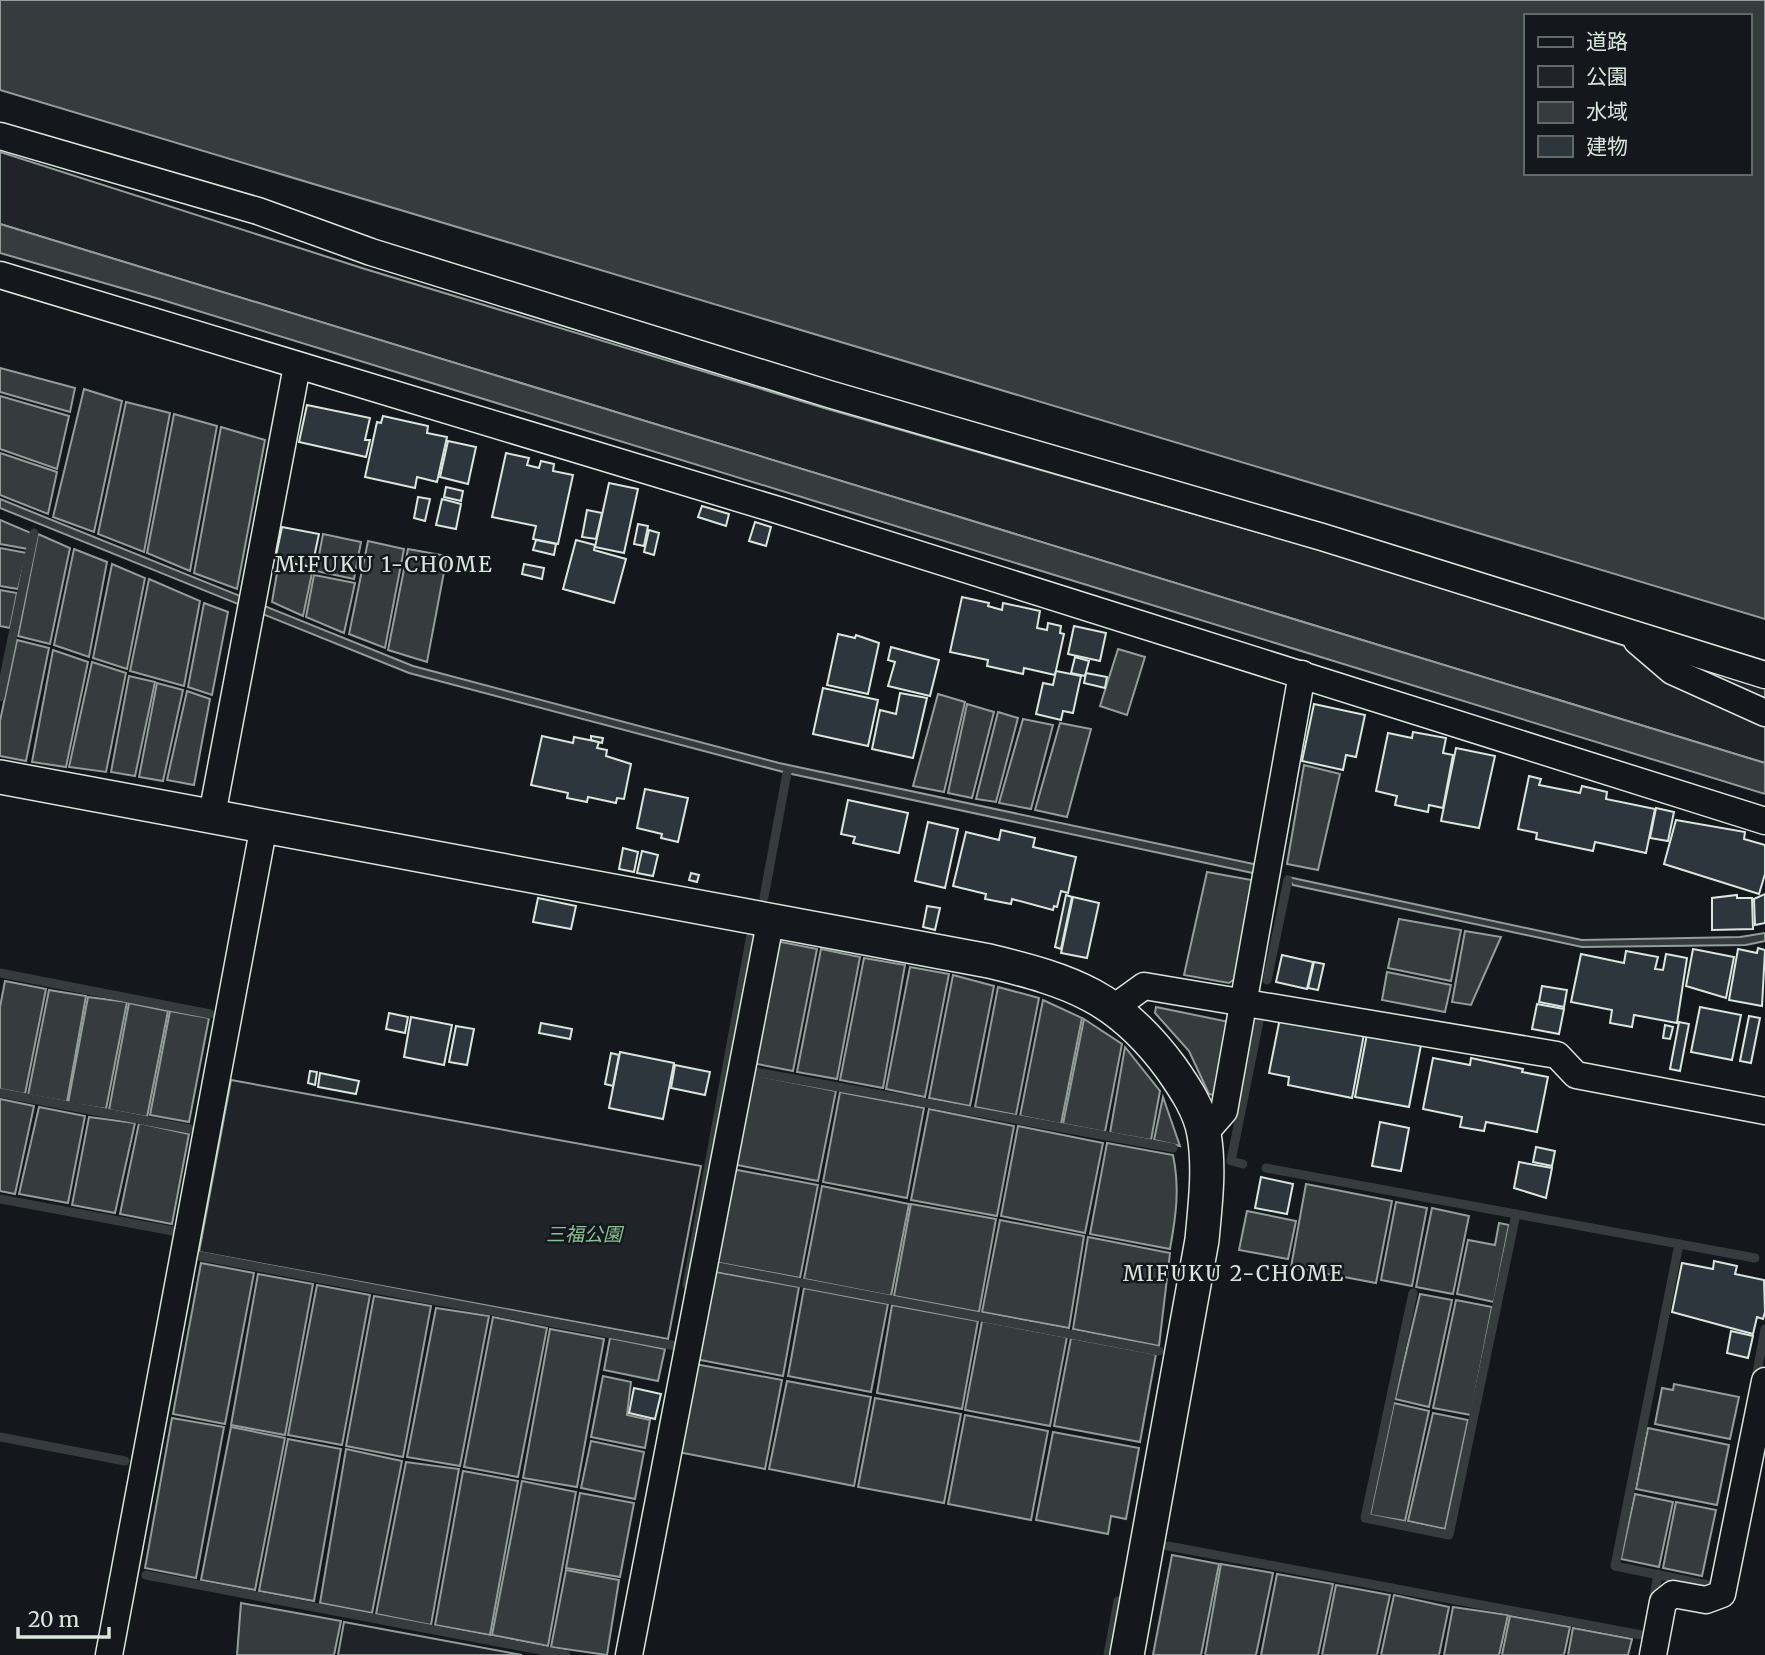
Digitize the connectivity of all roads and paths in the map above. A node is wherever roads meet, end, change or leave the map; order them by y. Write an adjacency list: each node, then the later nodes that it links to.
1 (0, 136): 4 (street)
2 (0, 275): 3 (street)
3 (296, 366): 5 (street); 9 (street)
4 (1626, 632): 6 (street); 7 (street)
5 (1302, 674): 10 (street); 13 (street)
6 (1765, 675)
7 (1765, 713)
8 (0, 777): 9 (street)
9 (212, 815): 11 (street)
10 (1765, 821)
11 (264, 825): 12 (street); 18 (street)
12 (771, 918): 14 (street); 19 (street)
13 (1244, 1003): 14 (street); 15 (street); 16 (street)
14 (1115, 1007): 16 (street)
15 (1765, 1111)
16 (1205, 1134): 20 (street)
17 (1765, 1381): 21 (street)
18 (109, 1655)
19 (629, 1655)
20 (1127, 1655)
21 (1653, 1655)

